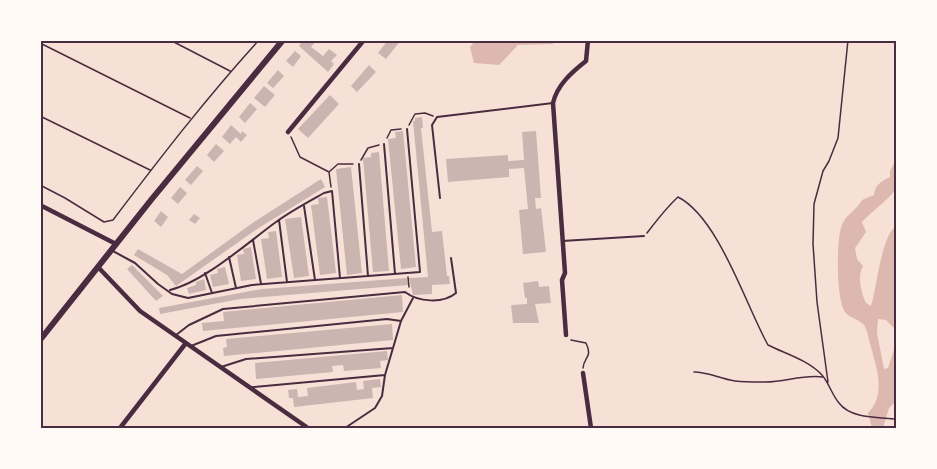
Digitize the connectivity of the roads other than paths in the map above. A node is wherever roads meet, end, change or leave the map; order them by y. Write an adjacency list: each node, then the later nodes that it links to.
1 (283, 40): 16 (street)
2 (364, 40): 6 (street)
3 (588, 40): 4 (street)
4 (554, 104): 9 (lane); 15 (street)
5 (408, 129): 21 (lane)
6 (288, 132)
7 (384, 144): 21 (lane)
8 (359, 164): 22 (lane)
9 (440, 198)
10 (40, 205): 16 (street)
11 (304, 205): 12 (lane); 23 (lane); 24 (lane)
12 (279, 220): 14 (lane); 25 (lane)
13 (644, 236): 15 (lane)
14 (253, 239): 17 (lane); 26 (lane)
15 (562, 241): 33 (street)
16 (114, 247): 19 (street); 28 (lane)
17 (229, 257): 20 (lane); 27 (lane)
18 (451, 258): 30 (lane)
19 (98, 267): 32 (street); 34 (street)
20 (204, 273): 28 (lane); 29 (lane)
21 (395, 274): 22 (lane)
22 (368, 276): 23 (lane)
23 (340, 278): 24 (lane)
24 (315, 280): 25 (lane)
25 (287, 282): 26 (lane)
26 (261, 284): 27 (lane)
27 (236, 288): 29 (lane)
28 (168, 291): 29 (lane)
29 (212, 293)
30 (411, 297): 31 (lane); 32 (lane)
31 (401, 321): 35 (lane); 36 (lane)
32 (176, 335): 35 (street)
33 (567, 335)
34 (40, 340)
35 (188, 344): 37 (street); 41 (street)
36 (393, 348): 37 (lane); 39 (lane)
37 (221, 368): 40 (street)
38 (583, 373): 44 (street)
39 (385, 375): 40 (lane); 43 (lane)
40 (250, 387): 42 (street)
41 (120, 429)
42 (308, 429)
43 (345, 429)
44 (591, 429)

